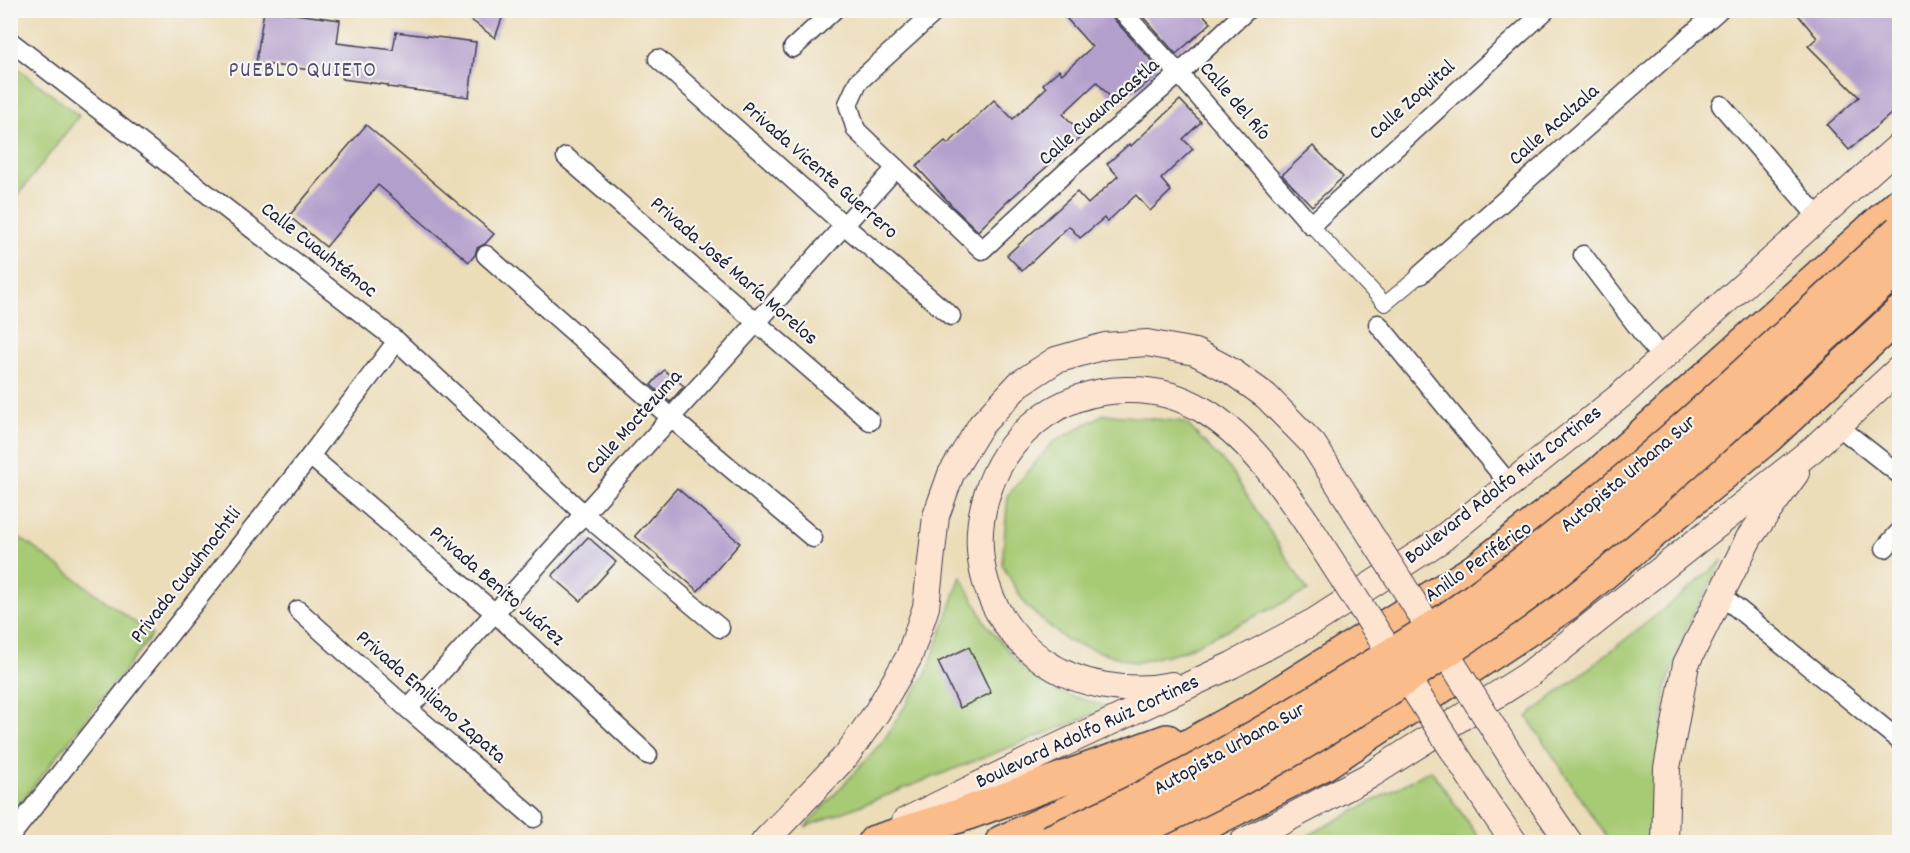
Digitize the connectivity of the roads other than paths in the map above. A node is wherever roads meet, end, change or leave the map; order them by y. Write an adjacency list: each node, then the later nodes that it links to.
1 (834, 10): 8 (street)
2 (936, 10): 14 (street)
3 (1121, 10): 10 (street, Calle del Río)
4 (1247, 10): 10 (street, Calle Cuaunacastla)
5 (1546, 10): 18 (street, Calle Zoquital)
6 (1719, 10): 23 (street, Calle Acalzala)
7 (10, 41): 28 (street, Calle Cuauhtémoc)
8 (793, 48)
9 (658, 59): 17 (street, Privada Vicente Guerrero)
10 (1179, 74): 14 (street, Calle Cuaunacastla); 18 (street, Calle del Río)
11 (1721, 105): 16 (street)
12 (1899, 145): 16 (main road, Boulevard Adolfo Ruiz Cortines)
13 (567, 157): 26 (street, Privada José María Morelos)
14 (896, 168): 17 (street, Calle Moctezuma)
15 (1899, 204): 48 (highway, Anillo Periférico)
16 (1819, 218): 29 (main road, Boulevard Adolfo Ruiz Cortines)
17 (845, 225): 25 (street, Privada Vicente Guerrero); 26 (street, Calle Moctezuma)
18 (1311, 225): 23 (street)
19 (1899, 231): 58 (highway, Autopista Urbana Sur, bridge)
20 (486, 255): 31 (street)
21 (1583, 255): 29 (street)
22 (1899, 265): 59 (highway, Autopista Urbana Sur, bridge)
23 (1420, 275)
24 (1899, 313): 51 (highway)
25 (951, 316)
26 (757, 323): 31 (street, Calle Moctezuma); 32 (street, Privada José María Morelos)
27 (1378, 324): 37 (street)
28 (397, 341): 35 (street, Privada Cuauhnochtli); 38 (street, Calle Cuauhtémoc)
29 (1662, 359): 37 (main road, Boulevard Adolfo Ruiz Cortines)
30 (1899, 368): 33 (main road)
31 (670, 417): 38 (street, Calle Moctezuma); 40 (street)
32 (870, 421)
33 (1838, 426): 34 (main road); 36 (street)
34 (1813, 449): 42 (main road); 62 (main road)
35 (310, 456): 44 (street, Privada Benito Juárez); 53 (street, Privada Cuauhnochtli)
36 (1899, 475)
37 (1510, 485): 46 (main road, Boulevard Adolfo Ruiz Cortines)
38 (584, 514): 44 (street, Calle Moctezuma); 45 (street, Calle Cuauhtémoc)
39 (1899, 531): 41 (street)
40 (813, 538)
41 (1885, 548)
42 (1721, 595): 49 (street); 65 (main road)
43 (298, 610): 47 (street, Privada Emiliano Zapata)
44 (495, 613): 47 (street, Calle Moctezuma); 50 (street, Privada Benito Juárez)
45 (720, 628)
46 (1232, 665): 55 (main road, Boulevard Adolfo Ruiz Cortines); 63 (main road, bridge)
47 (408, 710): 52 (street, Privada Emiliano Zapata)
48 (1248, 713): 56 (highway); 57 (highway, Anillo Periférico)
49 (1899, 741)
50 (648, 755)
51 (1323, 764): 60 (highway); 61 (highway)
52 (534, 818)
53 (10, 837)
54 (765, 843): 64 (main road, bridge)
55 (861, 843)
56 (875, 843)
57 (1002, 843)
58 (1049, 843)
59 (1113, 843)
60 (1170, 843)
61 (1201, 843)
62 (1244, 843)
63 (1514, 843)
64 (1569, 843)
65 (1665, 843)

